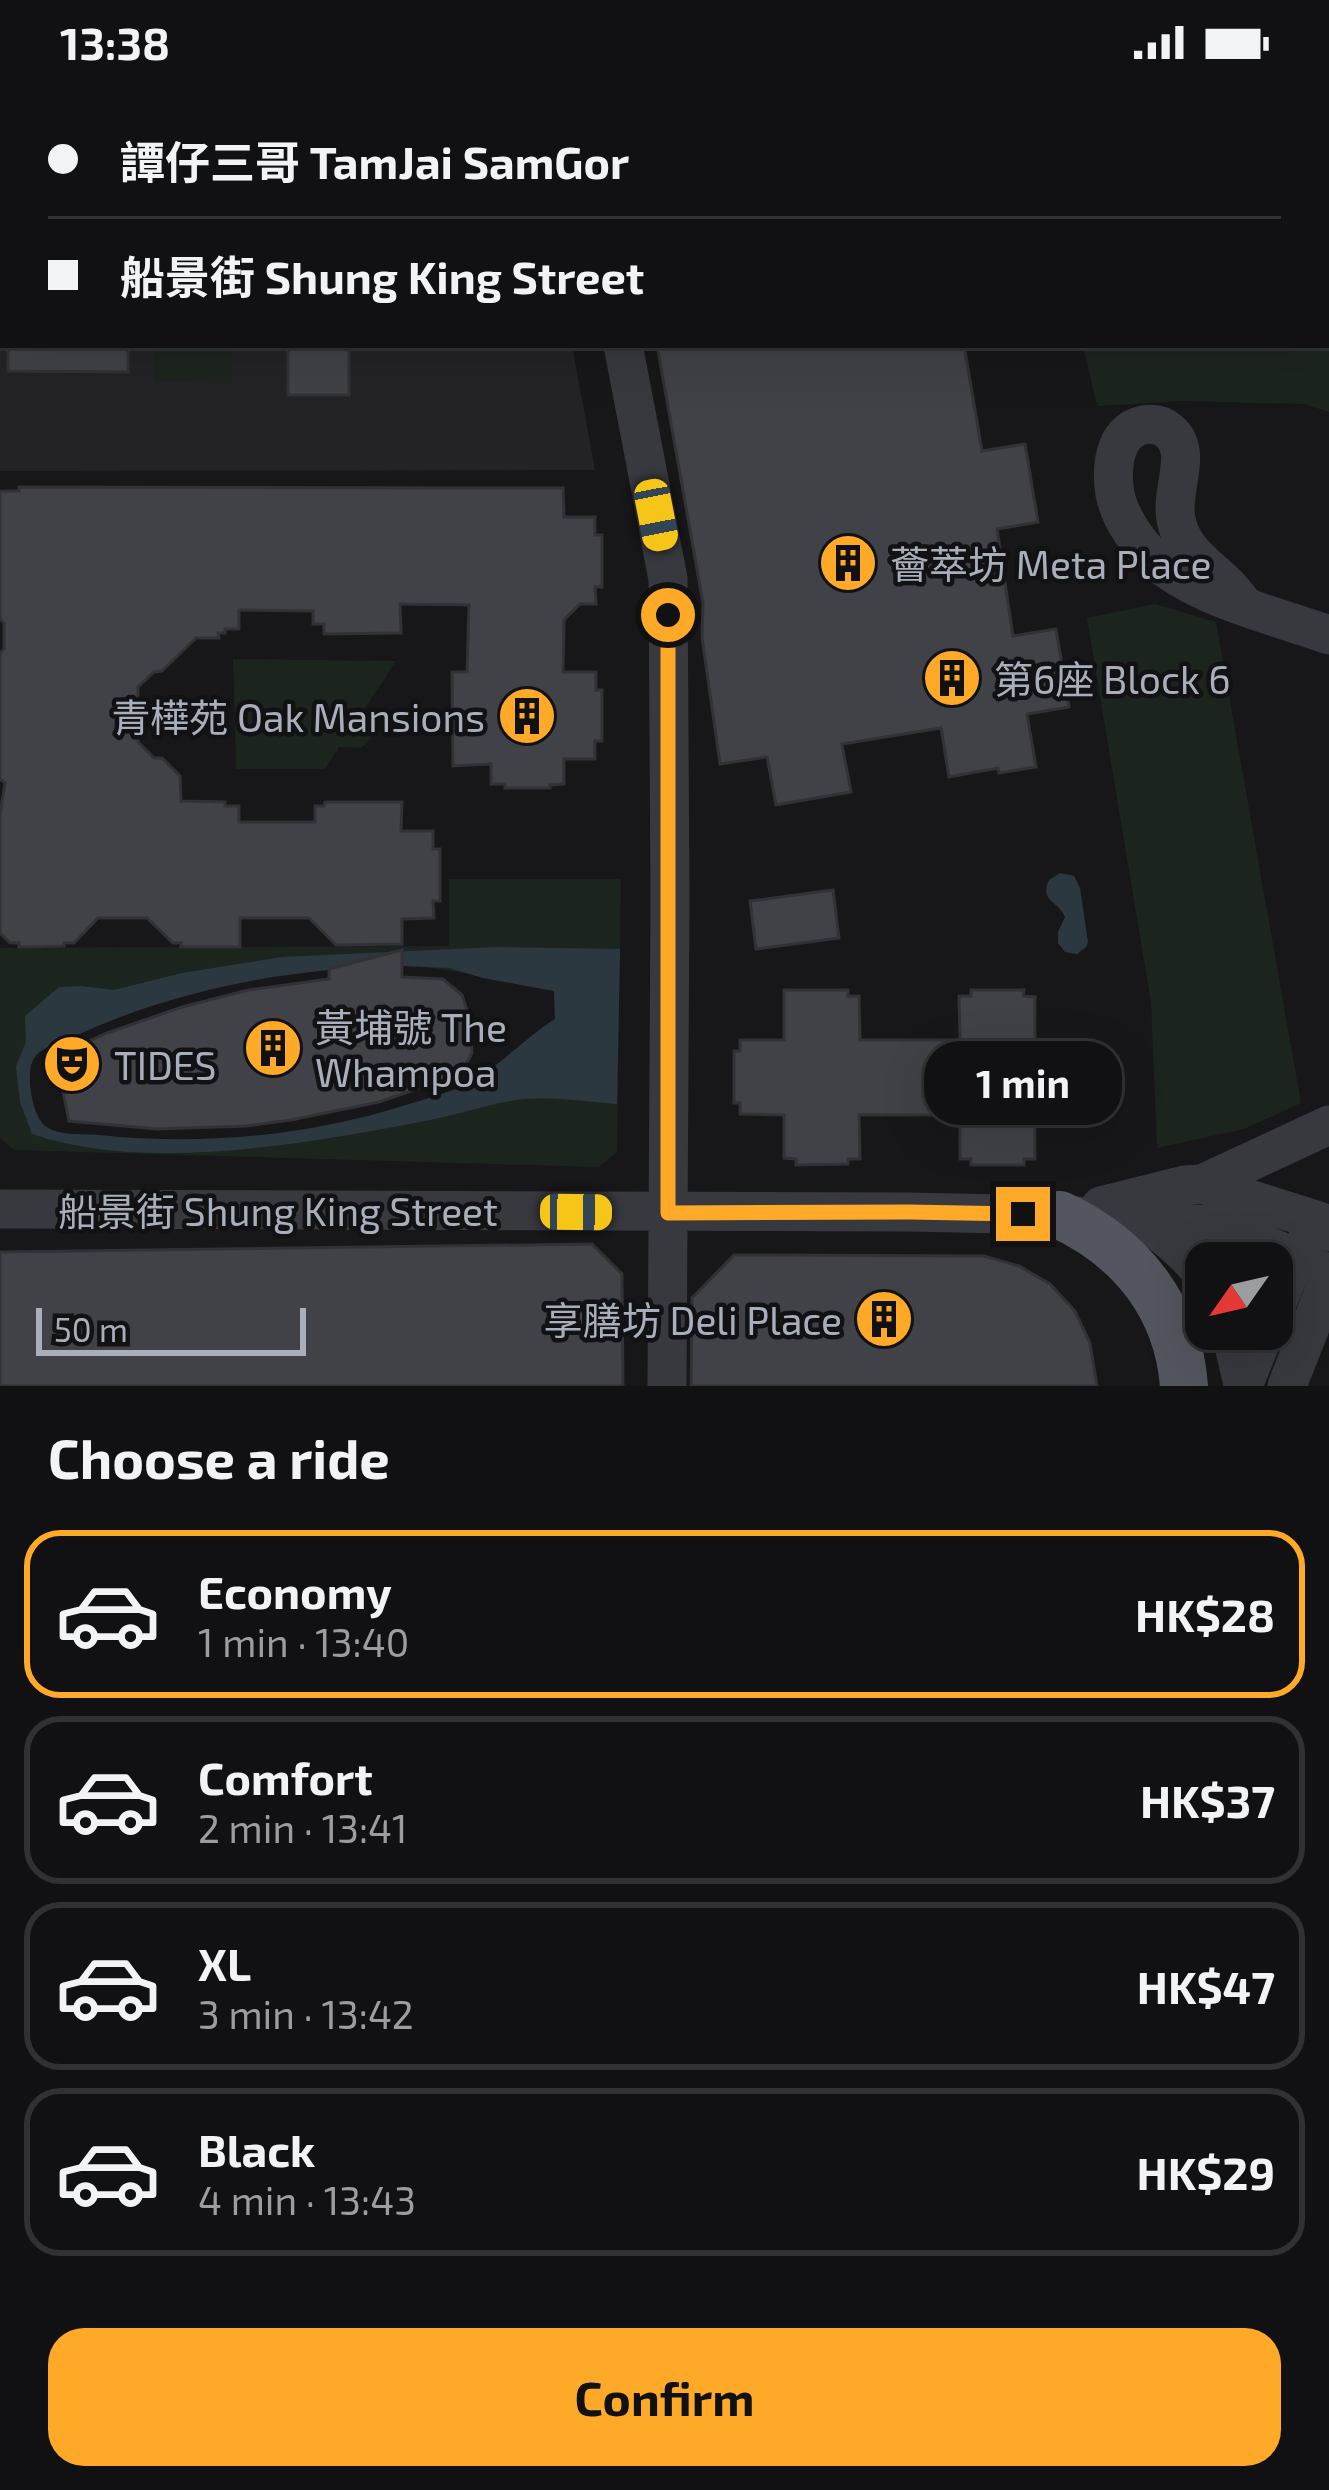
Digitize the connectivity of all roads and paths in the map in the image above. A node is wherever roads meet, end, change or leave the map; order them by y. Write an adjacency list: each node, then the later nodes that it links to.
1 (624, 348): 7 (street)
2 (1243, 604): 2 (street); 3 (street)
3 (1329, 635)
4 (1329, 1125): 5 (street)
5 (1202, 1184): 8 (street, 船景街 Shung King Street); 10 (street)
6 (0, 1209): 7 (street, 船景街 Shung King Street)
7 (668, 1213): 8 (street, 船景街 Shung King Street); 17 (street)
8 (1060, 1215): 9 (street, 船景街 Shung King Street); 18 (main road)
9 (1143, 1220): 11 (street); 12 (street, 船景街 Shung King Street)
10 (1326, 1220): 12 (street)
11 (1185, 1253)
12 (1318, 1270): 13 (street); 19 (street)
13 (1293, 1295)
14 (1235, 1350): 16 (street)
15 (1257, 1350): 16 (street)
16 (1243, 1385)
17 (667, 1386)
18 (1184, 1386)
19 (1287, 1386)

